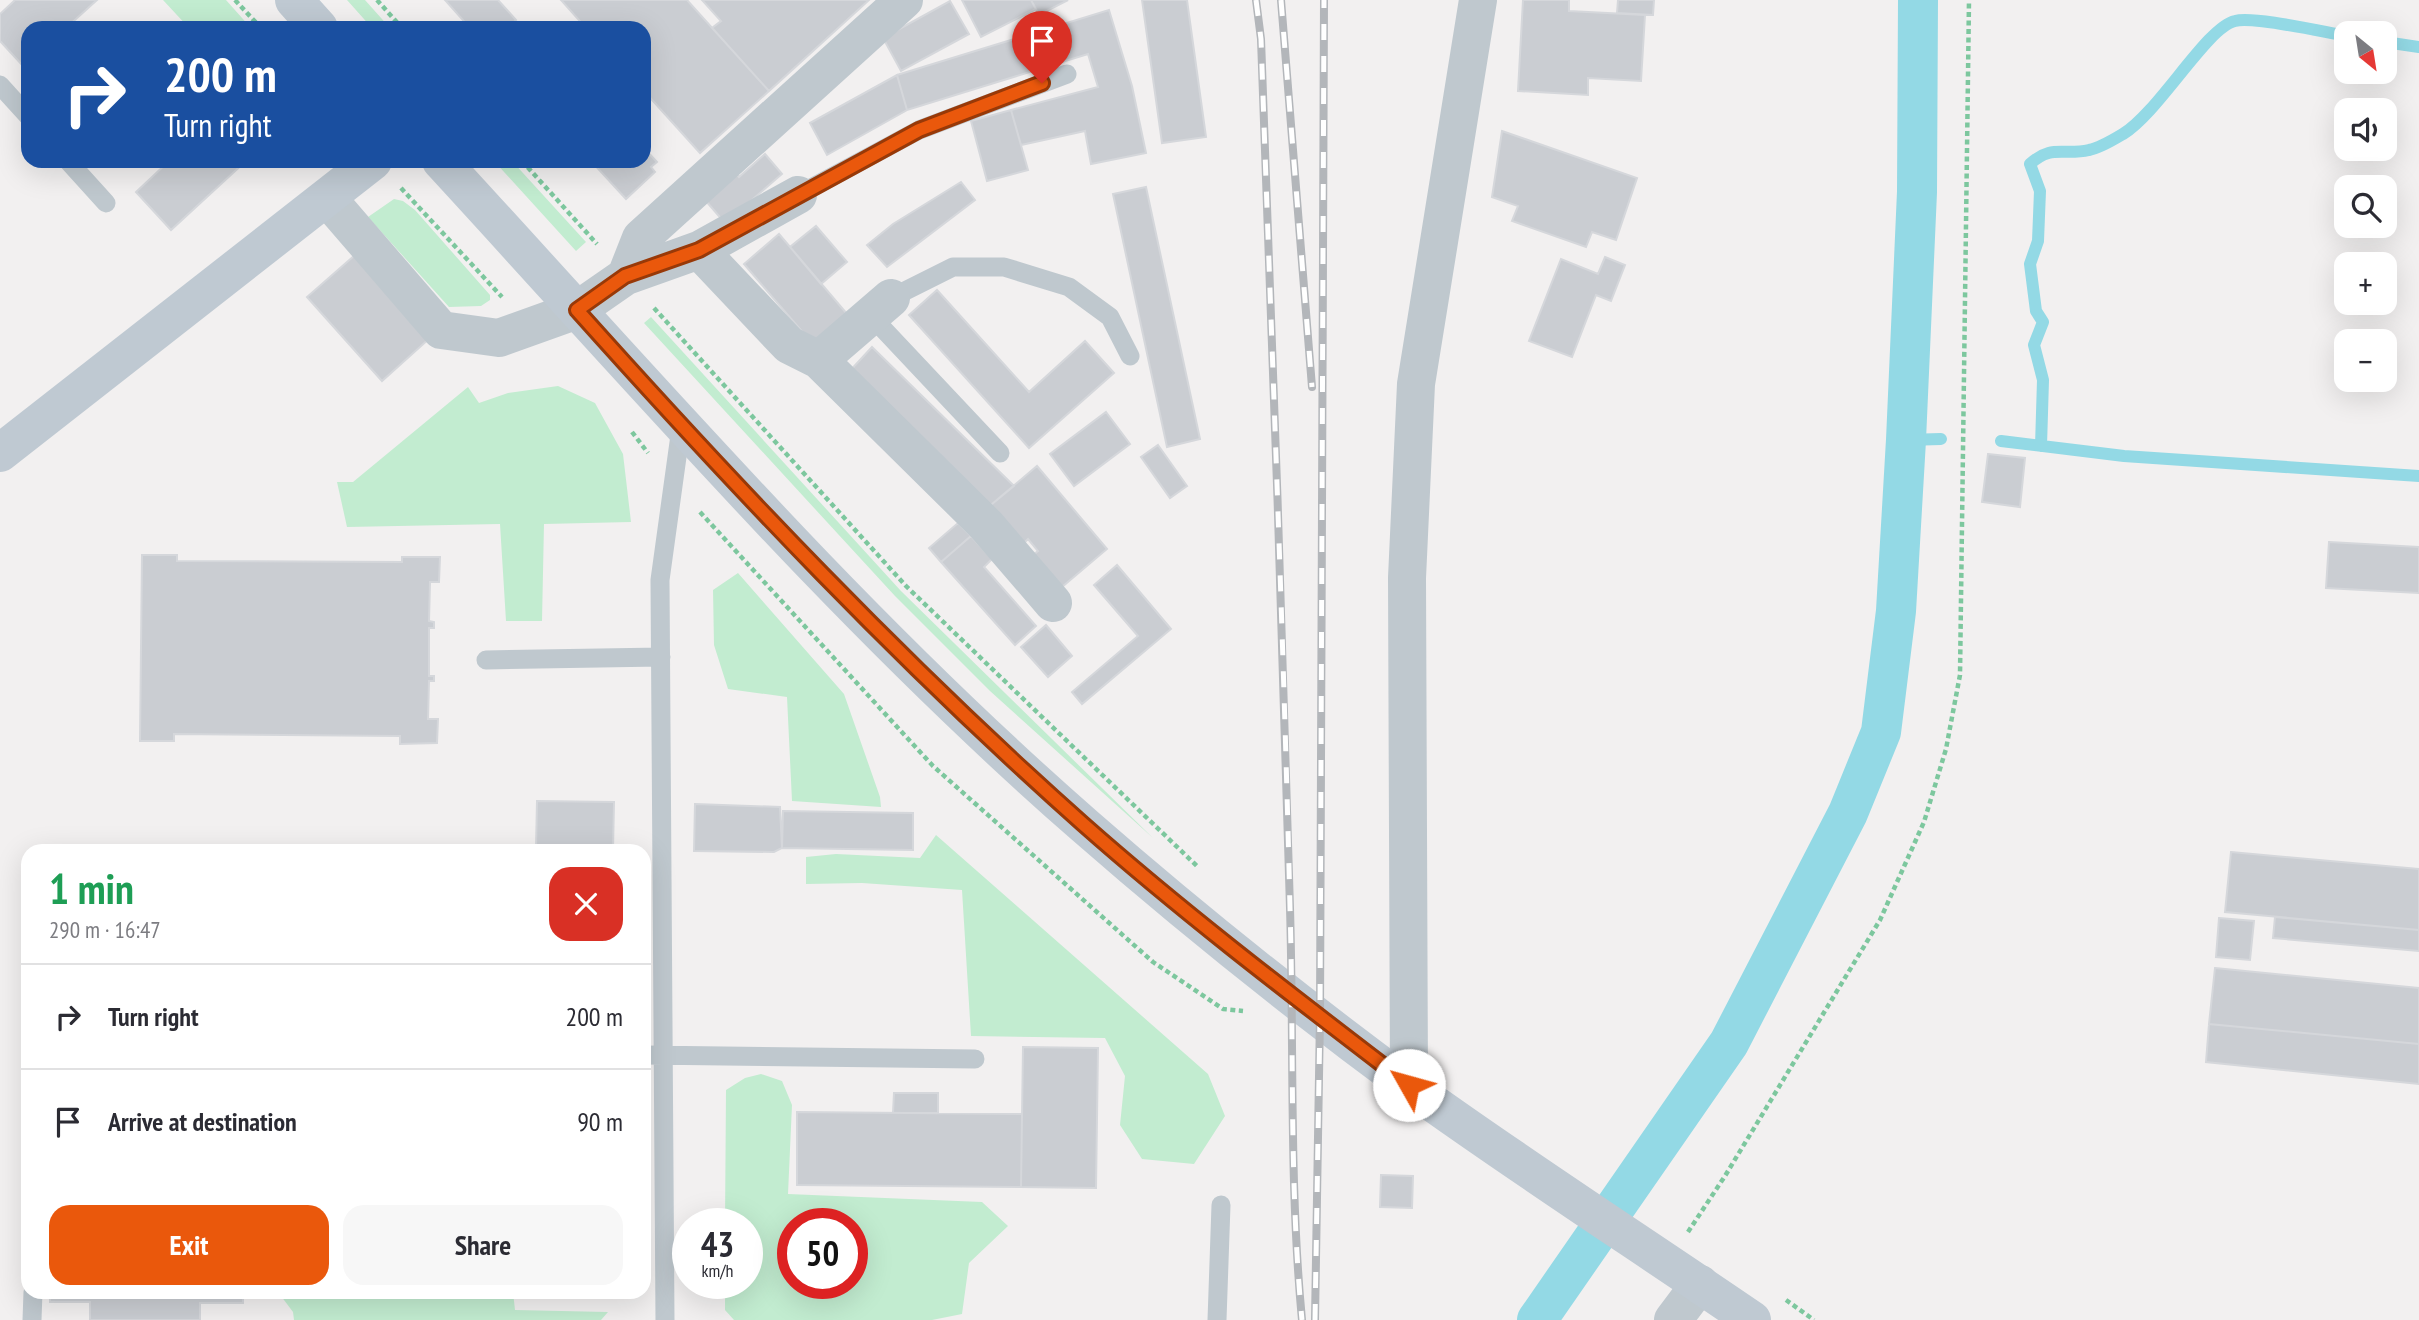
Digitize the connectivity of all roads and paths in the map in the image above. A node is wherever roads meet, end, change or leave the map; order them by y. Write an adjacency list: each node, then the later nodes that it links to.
1 (235, 0): 7 (path)
2 (294, 0): 8 (main road)
3 (377, 0): 9 (path)
4 (904, 0): 21 (street)
5 (1478, 0): 35 (street)
6 (1969, 0): 37 (path)
7 (254, 21)
8 (313, 21)
9 (396, 21)
10 (1067, 74): 17 (lane)
11 (0, 85): 12 (lane)
12 (21, 108)
13 (74, 168): 19 (lane)
14 (365, 168): 18 (main road)
15 (447, 168): 23 (main road)
16 (528, 168): 21 (path)
17 (798, 195): 20 (street)
18 (328, 199): 23 (street); 27 (main road)
19 (106, 203)
20 (699, 250): 21 (street); 25 (street)
21 (625, 276): 23 (street); 32 (path)
22 (881, 307): 24 (lane); 25 (street); 28 (lane)
23 (577, 310): 26 (main road)
24 (1129, 356)
25 (819, 360): 29 (street)
26 (681, 428): 30 (lane); 35 (main road)
27 (0, 453)
28 (1000, 453)
29 (1053, 603)
30 (661, 657): 31 (lane); 33 (lane)
31 (486, 660)
32 (1206, 875)
33 (653, 1055): 34 (lane); 42 (lane)
34 (975, 1059)
35 (1409, 1085): 37 (main road)
36 (1221, 1206): 43 (lane)
37 (1662, 1258): 38 (main road)
38 (1700, 1284): 40 (main road); 44 (street)
39 (33, 1299): 41 (lane)
40 (1766, 1308): 45 (path)
41 (32, 1320)
42 (665, 1320)
43 (1217, 1320)
44 (1673, 1320)
45 (1814, 1320)

